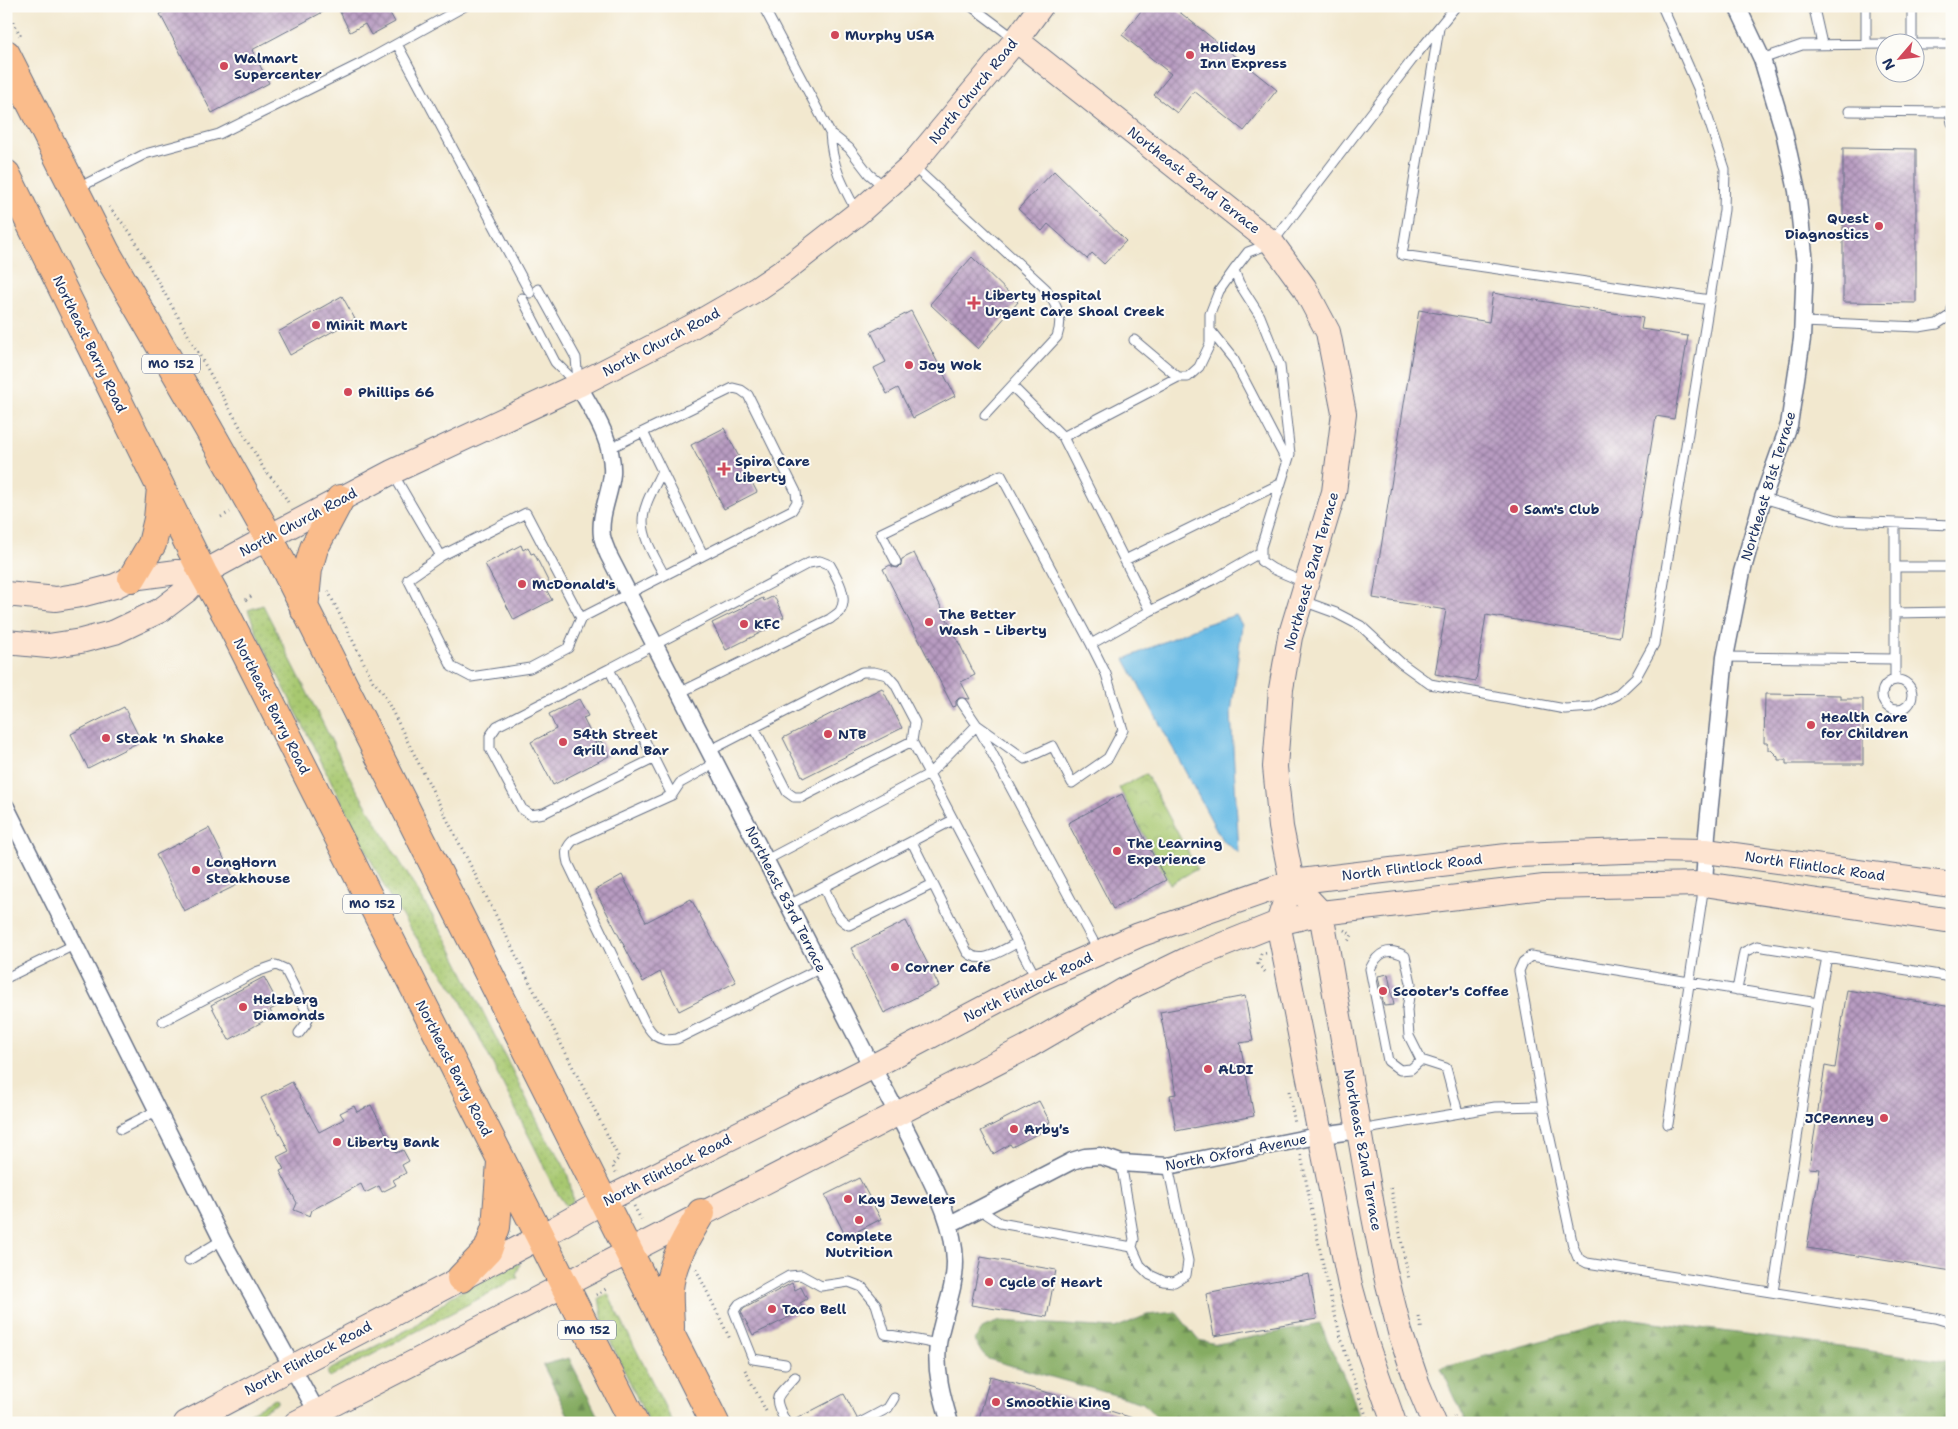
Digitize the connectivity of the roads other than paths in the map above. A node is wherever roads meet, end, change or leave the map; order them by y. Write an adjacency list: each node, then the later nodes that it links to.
1 (464, 6): 14 (lane)
2 (763, 6): 25 (lane)
3 (971, 6): 13 (lane)
4 (1041, 6): 13 (main road, North Church Road)
5 (1456, 6): 11 (lane)
6 (1662, 6): 34 (lane)
7 (1736, 6): 21 (street, Northeast 81st Terrace)
8 (1866, 6): 16 (lane)
9 (1912, 6): 12 (lane)
10 (1814, 8): 15 (lane)
11 (1439, 27): 31 (lane); 34 (lane)
12 (1912, 32)
13 (1016, 40): 26 (main road, North Church Road); 31 (main road, Northeast 82nd Terrace)
14 (397, 44): 29 (lane); 40 (lane)
15 (1822, 44): 16 (lane); 21 (lane)
16 (1866, 44): 17 (lane)
17 (1876, 44)
18 (1926, 44): 19 (lane)
19 (1952, 44)
20 (6, 54): 29 (highway, MO 152)
21 (1762, 58): 36 (street, Northeast 81st Terrace)
22 (1849, 111): 23 (lane)
23 (1951, 112): 24 (lane)
24 (1952, 123)
25 (830, 133): 28 (lane); 30 (lane)
26 (912, 165): 28 (main road, North Church Road); 41 (lane)
27 (6, 174): 50 (highway, Northeast Barry Road / MO 152)
28 (886, 188): 30 (main road, North Church Road)
29 (75, 189): 55 (highway, MO 152)
30 (858, 213): 40 (main road, North Church Road)
31 (1272, 242): 32 (lane); 66 (main road, Northeast 82nd Terrace)
32 (1234, 270): 37 (lane); 46 (lane)
33 (522, 298): 40 (lane)
34 (1710, 300): 66 (lane)
35 (1952, 313): 36 (lane)
36 (1803, 322): 51 (street, Northeast 81st Terrace)
37 (1210, 330): 39 (lane); 46 (lane)
38 (1134, 340): 39 (lane)
39 (1178, 377): 44 (lane)
40 (578, 385): 45 (street, Northeast 83rd Terrace); 48 (main road, North Church Road)
41 (1012, 386): 42 (lane); 44 (lane)
42 (985, 415)
43 (643, 432): 45 (lane); 47 (lane); 57 (lane)
44 (1063, 437): 59 (lane)
45 (610, 448): 67 (street, Northeast 83rd Terrace)
46 (1287, 462): 49 (lane)
47 (662, 471): 57 (lane); 64 (lane)
48 (392, 472): 52 (main road, North Church Road); 58 (lane)
49 (1280, 484): 56 (lane); 59 (lane)
50 (161, 488): 63 (highway, Northeast Barry Road / MO 152); 65 (highway)
51 (1763, 498): 53 (lane); 77 (street, Northeast 81st Terrace)
52 (340, 499): 55 (main road, North Church Road); 69 (highway)
53 (1895, 524): 54 (lane); 61 (lane)
54 (1952, 525)
55 (269, 537): 63 (main road, North Church Road); 69 (highway, MO 152)
56 (1261, 552): 66 (lane); 70 (lane)
57 (703, 555): 64 (lane)
58 (441, 556): 73 (lane); 73 (lane)
59 (1125, 560): 70 (lane)
60 (896, 562): 75 (lane)
61 (1895, 567): 62 (lane); 72 (lane)
62 (1952, 568)
63 (203, 573): 65 (main road); 74 (main road, North Church Road); 127 (highway, Northeast Barry Road / MO 152)
64 (664, 575): 67 (lane)
65 (132, 578): 68 (main road)
66 (1304, 592): 95 (main road, Northeast 82nd Terrace)
67 (628, 593): 73 (lane); 76 (street, Northeast 83rd Terrace)
68 (6, 594)
69 (304, 609): 130 (highway, MO 152)
70 (1150, 611): 75 (lane)
71 (1952, 612): 72 (lane)
72 (1895, 613): 78 (lane)
73 (581, 618)
74 (6, 642)
75 (1091, 644): 83 (lane)
76 (655, 646): 79 (lane); 81 (street, Northeast 83rd Terrace); 81 (lane)
77 (1725, 657): 78 (lane); 93 (street, Northeast 81st Terrace)
78 (1895, 659): 80 (lane)
79 (609, 669): 87 (lane); 87 (lane)
80 (1894, 680)
81 (679, 693): 86 (street, Northeast 83rd Terrace)
82 (962, 703): 83 (lane)
83 (977, 725): 88 (lane); 106 (lane)
84 (754, 727): 85 (lane); 85 (lane); 86 (lane)
85 (912, 741): 88 (lane)
86 (713, 757): 89 (lane); 94 (street, Northeast 83rd Terrace)
87 (653, 759): 89 (lane)
88 (929, 774): 91 (lane); 94 (lane)
89 (672, 795): 108 (lane)
90 (6, 807): 105 (street)
91 (953, 820): 92 (lane); 104 (lane)
92 (912, 842): 96 (lane); 99 (lane)
93 (1706, 851): 95 (main road, North Flintlock Road); 97 (street, Northeast 81st Terrace); 98 (main road, North Flintlock Road)
94 (766, 860): 100 (street, Northeast 83rd Terrace)
95 (1292, 882): 101 (main road); 103 (main road); 106 (main road, North Flintlock Road)
96 (933, 884): 99 (lane); 104 (lane)
97 (1704, 884): 101 (main road); 102 (main road); 112 (lane)
98 (1952, 885)
99 (824, 887): 100 (lane)
100 (789, 905): 108 (street, Northeast 83rd Terrace)
101 (1321, 913): 103 (main road); 125 (main road, Northeast 82nd Terrace)
102 (1952, 921)
103 (1278, 923): 121 (main road); 126 (main road)
104 (1017, 943): 111 (lane)
105 (76, 944): 110 (lane); 120 (street)
106 (1099, 953): 111 (main road, North Flintlock Road)
107 (1827, 957): 109 (lane); 113 (lane); 114 (lane)
108 (821, 968): 118 (street, Northeast 83rd Terrace)
109 (1952, 977)
110 (6, 978)
111 (1037, 980): 118 (main road, North Flintlock Road)
112 (1689, 982): 113 (lane); 119 (lane); 123 (lane)
113 (1737, 990): 114 (lane)
114 (1818, 1003): 141 (lane)
115 (163, 1020): 116 (lane)
116 (299, 1033)
117 (1421, 1060): 117 (lane); 122 (lane)
118 (872, 1067): 121 (street, Northeast 83rd Terrace); 130 (main road, North Flintlock Road)
119 (1543, 1106): 122 (lane); 141 (lane)
120 (158, 1110): 124 (lane); 135 (street)
121 (898, 1113): 132 (main road); 133 (street, Northeast 83rd Terrace)
122 (1458, 1113): 125 (lane)
123 (1668, 1124)
124 (121, 1129)
125 (1359, 1130): 126 (street, North Oxford Avenue); 158 (main road, Northeast 82nd Terrace)
126 (1322, 1136): 129 (street, North Oxford Avenue); 157 (main road)
127 (501, 1162): 134 (highway, Northeast Barry Road / MO 152); 139 (highway)
128 (1121, 1162): 129 (street, North Oxford Avenue); 131 (street, North Oxford Avenue); 136 (lane)
129 (1168, 1166): 136 (lane)
130 (604, 1201): 134 (main road, North Flintlock Road); 137 (highway, MO 152)
131 (979, 1209): 133 (street, North Oxford Avenue); 136 (lane)
132 (701, 1213): 137 (main road); 143 (highway)
133 (950, 1224): 144 (street, Northeast 83rd Terrace)
134 (540, 1237): 139 (main road, North Flintlock Road); 140 (highway, MO 152)
135 (222, 1240): 138 (lane); 146 (street)
136 (1132, 1247)
137 (628, 1251): 140 (main road); 143 (highway, MO 152)
138 (189, 1260)
139 (461, 1278): 146 (main road, North Flintlock Road)
140 (564, 1284): 149 (main road); 153 (highway, MO 152)
141 (1773, 1292): 142 (lane)
142 (1952, 1323)
143 (671, 1334): 154 (highway, MO 152)
144 (938, 1344): 145 (lane); 150 (street, Northeast 83rd Terrace)
145 (785, 1364)
146 (293, 1366): 149 (street); 151 (main road, North Flintlock Road)
147 (795, 1377): 155 (lane)
148 (894, 1398): 156 (lane)
149 (317, 1412): 152 (main road)
150 (945, 1421)
151 (186, 1423)
152 (296, 1423)
153 (634, 1423)
154 (715, 1423)
155 (786, 1423)
156 (860, 1423)
157 (1394, 1423)
158 (1434, 1423)

